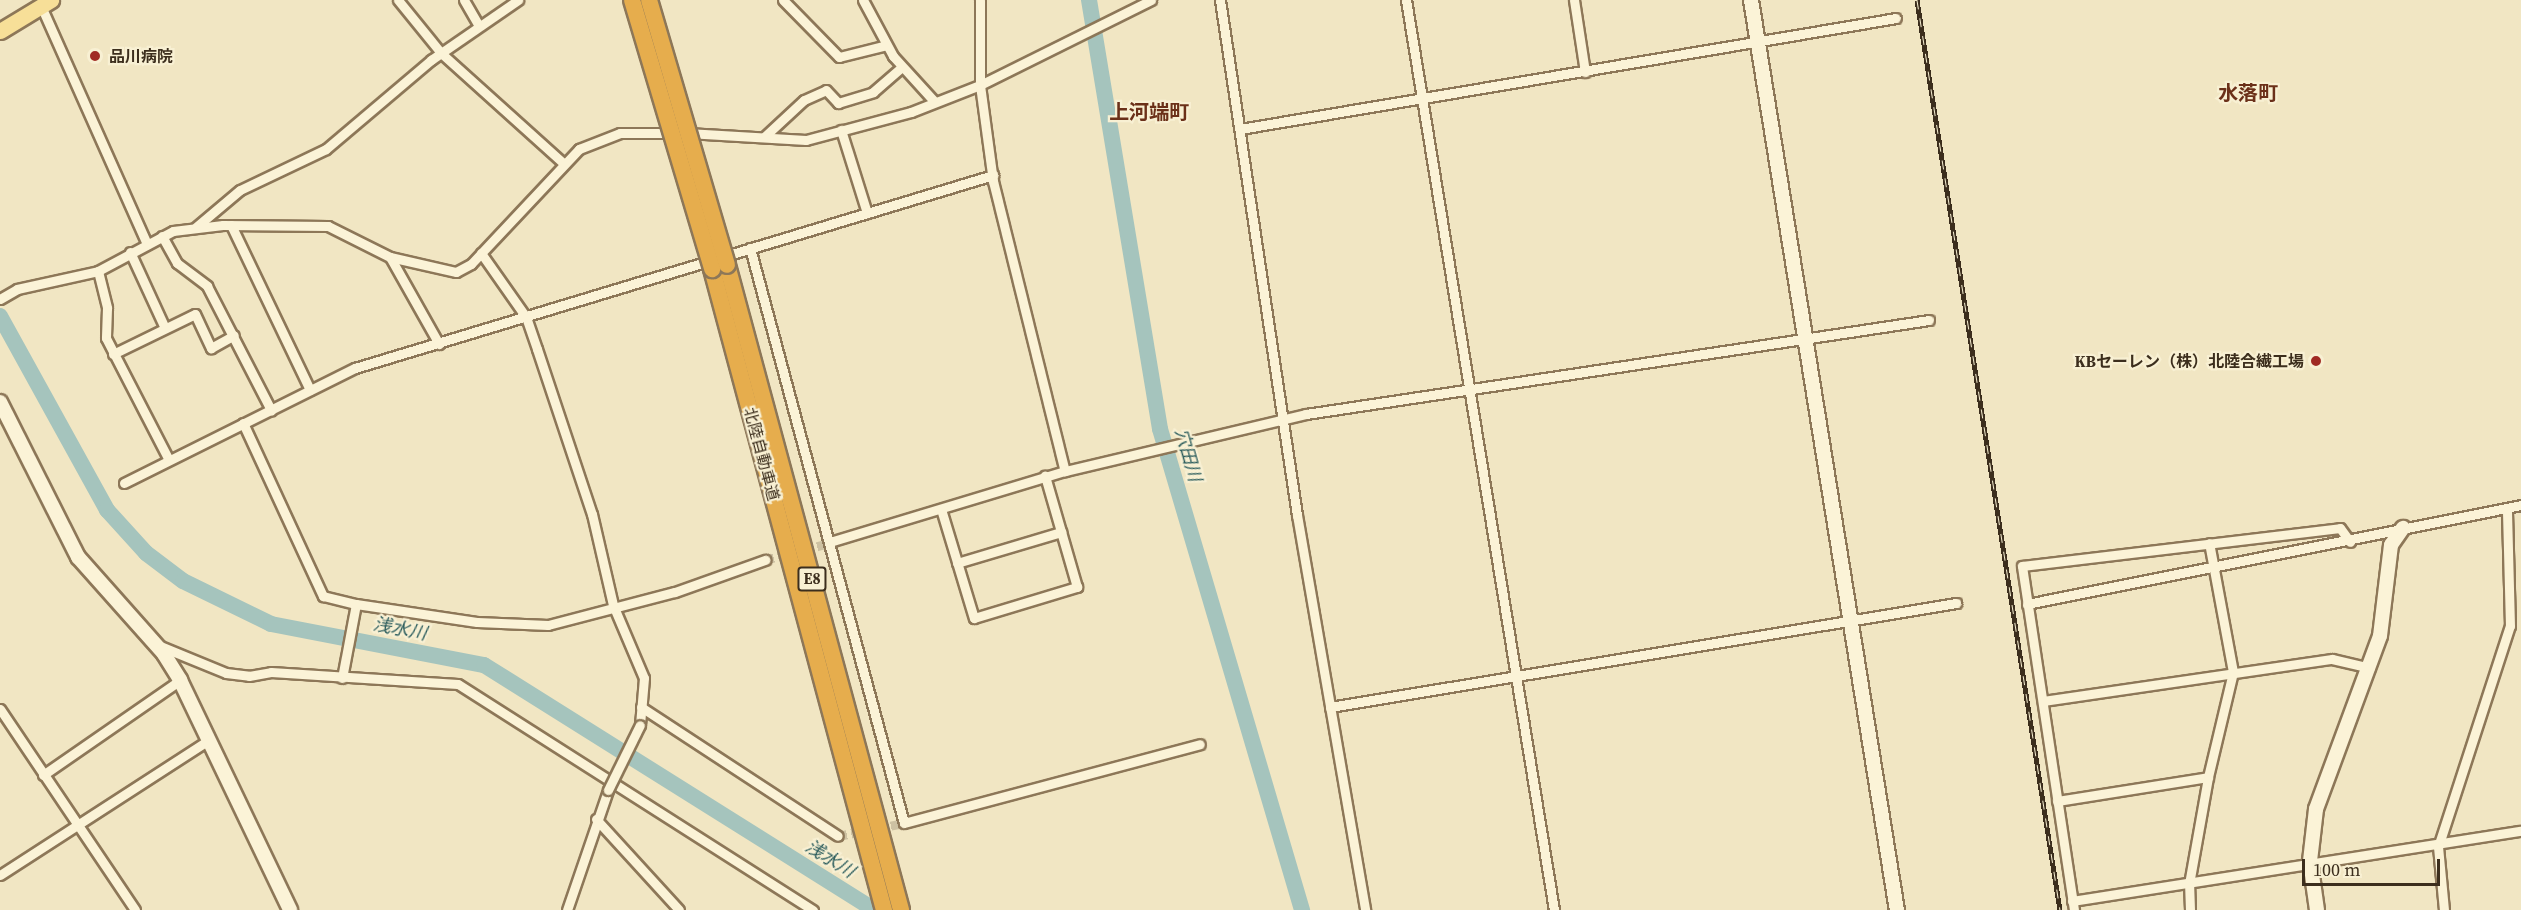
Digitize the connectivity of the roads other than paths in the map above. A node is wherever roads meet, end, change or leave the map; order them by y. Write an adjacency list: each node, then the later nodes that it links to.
1 (398, 0): 20 (street)
2 (464, 0): 16 (street)
3 (518, 0): 16 (street)
4 (632, 0): 40 (highway, 北陸自動車道 / E8, bridge)
5 (649, 0): 40 (highway, 北陸自動車道 / E8, bridge)
6 (783, 0): 19 (street)
7 (863, 0): 19 (street)
8 (980, 0): 23 (street)
9 (1151, 0): 23 (street)
10 (1220, 0): 26 (street)
11 (1406, 0): 24 (street)
12 (1574, 0): 22 (street)
13 (1751, 0): 18 (street)
14 (46, 3): 17 (main road); 35 (street)
15 (1896, 18): 18 (street)
16 (478, 24): 20 (street)
17 (0, 31)
18 (1757, 40): 22 (street); 47 (street)
19 (887, 45): 21 (street)
20 (441, 52): 29 (street); 33 (street)
21 (902, 67): 25 (street); 28 (street)
22 (1585, 72): 24 (street)
23 (980, 85): 25 (street); 30 (street)
24 (1425, 99): 26 (street); 50 (street)
25 (934, 101): 27 (street)
26 (1240, 129): 54 (street)
27 (841, 130): 28 (street); 31 (street)
28 (764, 137): 29 (street)
29 (563, 163): 38 (street)
30 (993, 175): 31 (street); 57 (street)
31 (867, 213): 36 (street)
32 (231, 225): 33 (street); 39 (street); 51 (street)
33 (196, 227): 34 (street)
34 (162, 236): 35 (street); 46 (street)
35 (147, 244): 37 (street)
36 (750, 248): 43 (street); 66 (street)
37 (130, 252): 41 (street); 45 (street)
38 (482, 253): 39 (street); 43 (street)
39 (390, 257): 48 (street)
40 (720, 267): 108 (highway, 北陸自動車道 / E8); 109 (highway, 北陸自動車道 / E8)
41 (98, 271): 42 (street); 49 (street)
42 (0, 299)
43 (526, 317): 48 (street); 74 (street)
44 (1929, 320): 47 (street)
45 (164, 326): 46 (street); 49 (street)
46 (234, 335): 53 (street)
47 (1807, 338): 50 (street); 76 (street)
48 (439, 344): 51 (street)
49 (113, 354): 56 (street)
50 (1470, 388): 54 (street); 82 (street)
51 (310, 390): 53 (street)
52 (0, 402): 79 (street)
53 (271, 410): 55 (street)
54 (1283, 419): 57 (street); 87 (street)
55 (243, 423): 56 (street); 75 (street)
56 (169, 460): 59 (street)
57 (1065, 471): 58 (street)
58 (1045, 476): 62 (street); 64 (street)
59 (124, 483)
60 (2521, 505): 61 (street)
61 (2507, 508): 63 (street); 78 (street)
62 (941, 509): 66 (street); 70 (street)
63 (2403, 528): 67 (street); 80 (street)
64 (1061, 532): 70 (street); 70 (street)
65 (845, 539): 66 (street)
66 (833, 541): 90 (street)
67 (2350, 542): 68 (street); 71 (street)
68 (2209, 543): 71 (street); 73 (street)
69 (765, 560): 74 (street)
70 (957, 563)
71 (2216, 569): 73 (street); 81 (street)
72 (1956, 603): 76 (street)
73 (2027, 604): 85 (street)
74 (613, 605): 75 (street); 86 (street)
75 (355, 608): 83 (street)
76 (1850, 621): 82 (street); 112 (street)
77 (2521, 624): 78 (street)
78 (2510, 626): 98 (street)
79 (154, 644): 83 (street); 84 (street)
80 (2370, 668): 81 (street); 99 (street)
81 (2233, 672): 85 (street); 92 (street)
82 (1514, 674): 87 (street); 111 (street)
83 (342, 678): 107 (street)
84 (180, 680): 89 (street); 91 (street)
85 (2043, 701): 93 (street)
86 (641, 707): 94 (street, bridge); 97 (street)
87 (1330, 707): 110 (street)
88 (0, 709): 91 (street)
89 (210, 739): 95 (street); 104 (street)
90 (1200, 744)
91 (43, 776): 95 (street)
92 (2208, 777): 93 (street); 101 (street)
93 (2057, 801): 102 (street)
94 (596, 819): 105 (street); 106 (street)
95 (76, 825): 100 (street); 103 (street)
96 (2521, 831): 98 (street)
97 (838, 836)
98 (2438, 847): 99 (street); 115 (street)
99 (2310, 861): 101 (street); 114 (street)
100 (0, 875)
101 (2189, 884): 102 (street); 113 (street)
102 (2073, 906)
103 (135, 910)
104 (290, 910)
105 (567, 910)
106 (679, 910)
107 (813, 910)
108 (884, 910)
109 (901, 910)
110 (1365, 910)
111 (1554, 910)
112 (1897, 910)
113 (2190, 910)
114 (2317, 910)
115 (2444, 910)

